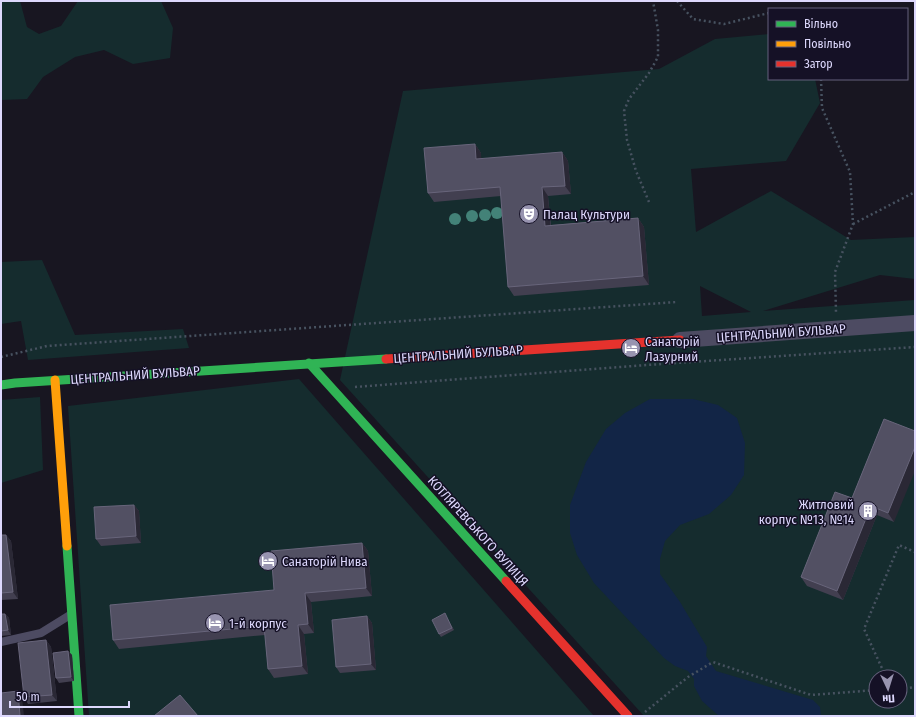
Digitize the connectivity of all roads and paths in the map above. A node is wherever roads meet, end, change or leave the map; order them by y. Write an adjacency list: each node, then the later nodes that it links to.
1 (653, 1): 6 (path)
2 (677, 1): 3 (path)
3 (768, 13)
4 (821, 80): 7 (path)
5 (915, 192): 7 (path)
6 (649, 202)
7 (853, 224): 10 (path)
8 (677, 302): 13 (path)
9 (915, 323): 10 (street, ЦЕНТРАЛЬНИЙ БУЛЬВАР)
10 (836, 329): 11 (street, ЦЕНТРАЛЬНИЙ БУЛЬВАР)
11 (680, 340): 14 (street, ЦЕНТРАЛЬНИЙ БУЛЬВАР)
12 (915, 347): 17 (path)
13 (1, 357)
14 (309, 363): 15 (street, ЦЕНТРАЛЬНИЙ БУЛЬВАР); 24 (street, КОТЛЯРЕВСЬКОГО ВУЛИЦЯ)
15 (55, 380): 16 (street, ЦЕНТРАЛЬНИЙ БУЛЬВАР); 19 (street)
16 (1, 385)
17 (356, 387)
18 (915, 552): 21 (path)
19 (72, 613): 20 (lane); 23 (street)
20 (1, 642)
21 (882, 669)
22 (868, 691): 25 (path)
23 (79, 716)
24 (628, 716)
25 (641, 716)

